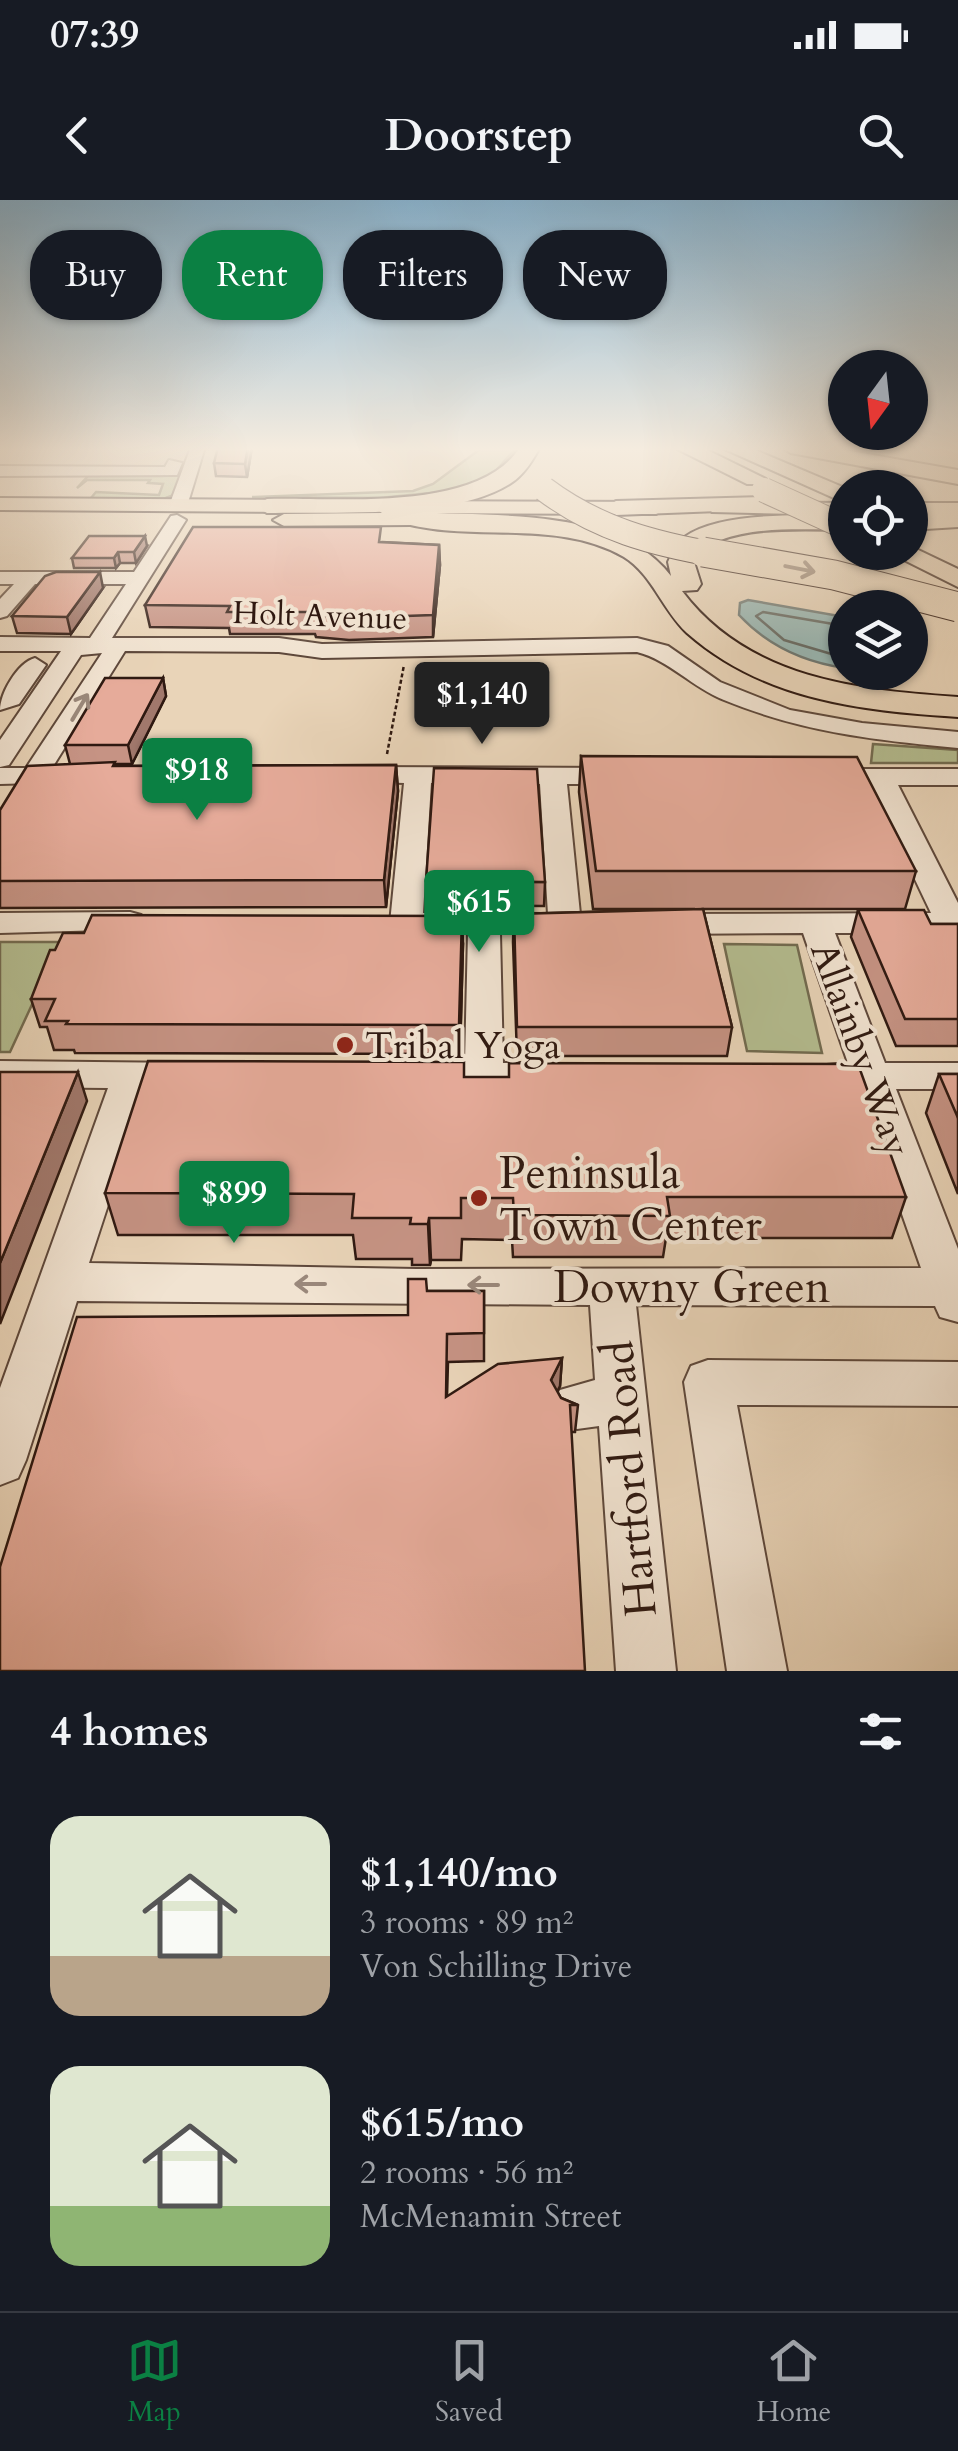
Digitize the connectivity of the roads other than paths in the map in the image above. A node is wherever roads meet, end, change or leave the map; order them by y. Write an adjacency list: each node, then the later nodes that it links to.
1 (39, 516): 2 (main road)
2 (121, 516)
3 (176, 516): 16 (street)
4 (283, 516): 6 (main road)
5 (585, 516): 18 (highway, one-way to 18, bridge)
6 (415, 519): 7 (main road); 25 (highway)
7 (828, 522)
8 (828, 522): 23 (highway)
9 (928, 526): 10 (highway)
10 (956, 531)
11 (928, 557): 13 (highway)
12 (928, 564): 17 (highway)
13 (958, 571)
14 (0, 578): 15 (street)
15 (30, 578): 16 (street); 19 (street)
16 (139, 578): 21 (street)
17 (958, 578)
18 (958, 607)
19 (0, 612)
20 (0, 644): 21 (street, Holt Avenue)
21 (97, 644): 26 (street, Holt Avenue); 30 (street); 30 (street, one-way to 21)
22 (0, 658): 24 (street)
23 (958, 690)
24 (0, 704)
25 (958, 707)
26 (854, 730): 27 (street); 35 (street)
27 (958, 740)
28 (326, 775): 29 (street)
29 (418, 775): 32 (street); 41 (street)
30 (9, 776): 31 (street)
31 (89, 776)
32 (553, 776): 33 (street); 45 (street)
33 (646, 776)
34 (806, 776): 35 (street)
35 (845, 777): 36 (street)
36 (880, 777): 37 (street); 43 (street)
37 (958, 777)
38 (0, 922): 39 (street)
39 (154, 922)
40 (366, 922): 41 (street)
41 (406, 923): 44 (street)
42 (814, 923): 43 (street); 47 (street); 55 (street, Allainby Way)
43 (955, 923)
44 (484, 924): 45 (street); 52 (street)
45 (565, 924): 46 (street)
46 (604, 924)
47 (642, 924)
48 (0, 1074): 49 (street)
49 (132, 1076): 50 (street); 57 (street)
50 (230, 1076)
51 (386, 1076): 52 (street)
52 (484, 1076): 53 (street)
53 (581, 1076)
54 (774, 1076): 55 (street)
55 (870, 1076): 56 (street); 59 (street, Allainby Way)
56 (958, 1076)
57 (60, 1282): 58 (street, Downy Green, one-way to 57); 61 (street)
58 (611, 1286): 59 (street, Downy Green); 62 (street, Hartford Road)
59 (955, 1294)
60 (958, 1384): 63 (street)
61 (0, 1460)
62 (646, 1671)
63 (756, 1671)

